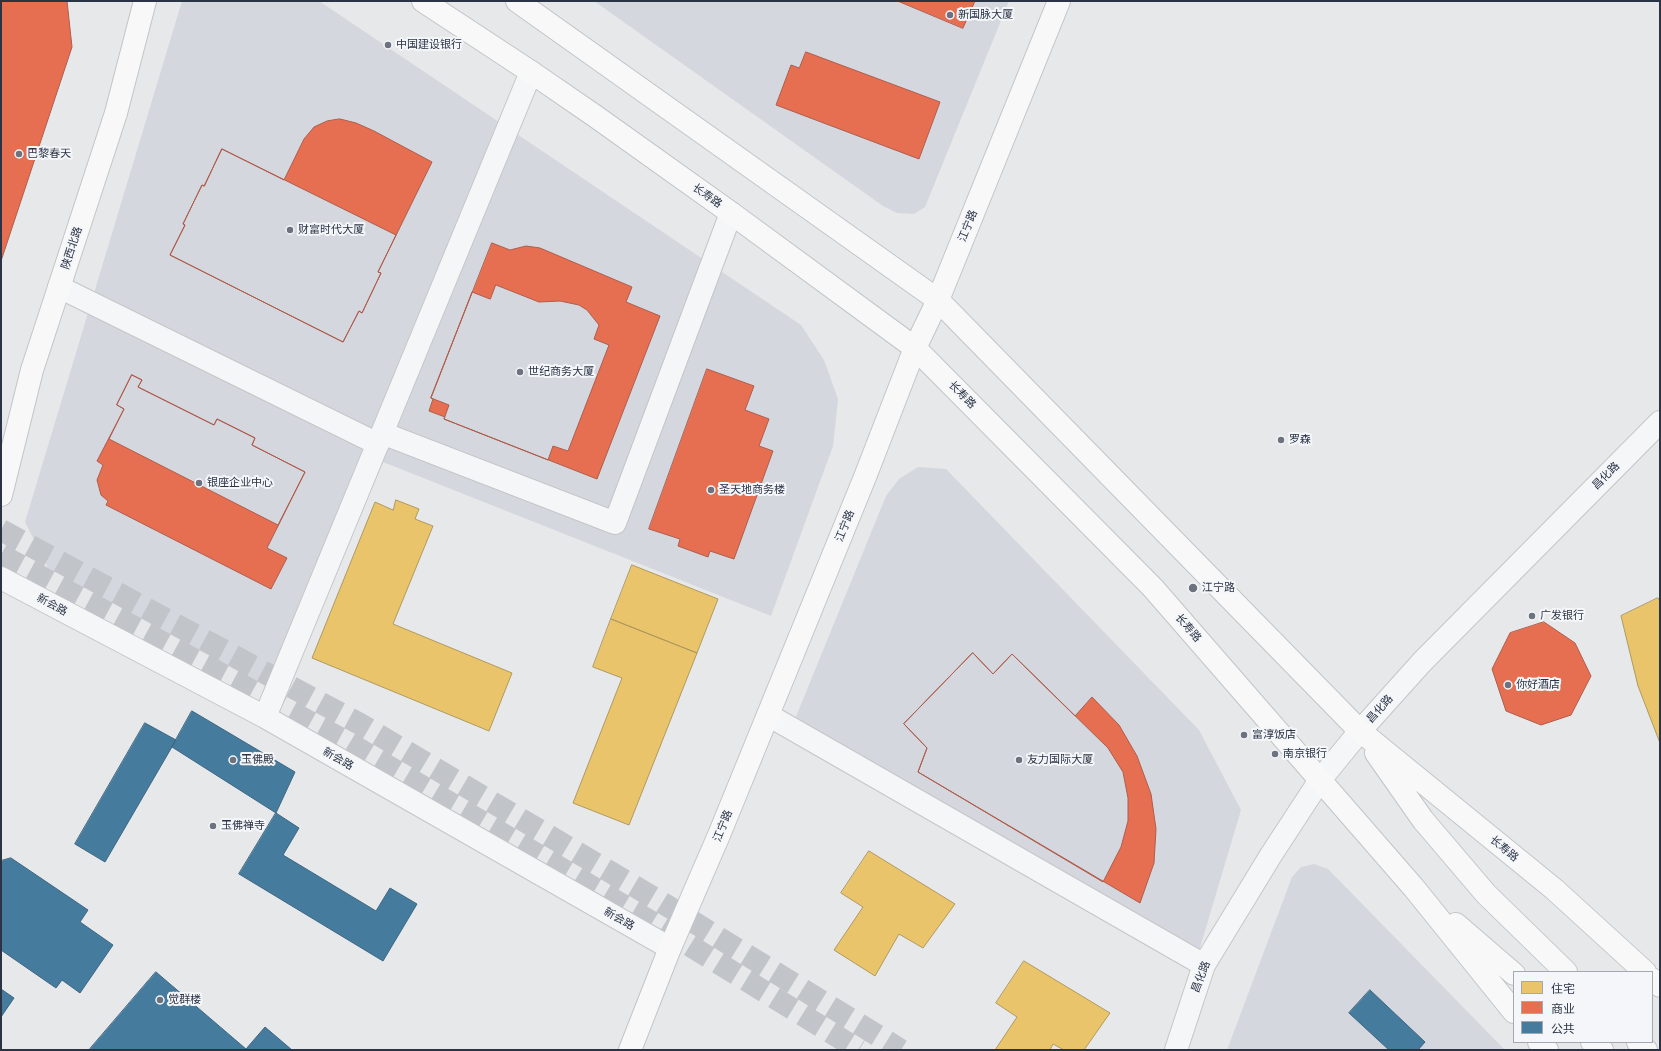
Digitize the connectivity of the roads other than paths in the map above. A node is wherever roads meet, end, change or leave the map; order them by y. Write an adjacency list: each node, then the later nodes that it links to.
1 (145, 1): 7 (main road, 陕西北路)
2 (423, 1): 5 (main road, 长寿路)
3 (518, 1): 8 (main road, 长寿路)
4 (1059, 1): 8 (main road, 江宁路)
5 (531, 72): 6 (main road, 长寿路); 11 (street)
6 (732, 213): 9 (main road, 长寿路); 11 (street)
7 (59, 287): 11 (street); 12 (main road, 陕西北路)
8 (938, 300): 9 (main road, 江宁路); 16 (main road, 长寿路)
9 (915, 348): 14 (main road, 江宁路); 17 (main road, 长寿路)
10 (1660, 422): 16 (street, 昌化路)
11 (380, 439): 15 (street)
12 (1, 495)
13 (1, 578): 15 (street, 新会路)
14 (768, 715): 19 (main road, 江宁路); 20 (street)
15 (265, 717): 19 (street, 新会路)
16 (1360, 731): 17 (street, 昌化路); 21 (main road, 长寿路); 22 (main road, 长寿路)
17 (1320, 780): 18 (main road, 长寿路); 20 (street, 昌化路)
18 (1414, 888): 23 (main road, 长寿路); 24 (main road, 长寿路)
19 (670, 948): 26 (main road, 江宁路)
20 (1204, 965): 27 (street, 昌化路)
21 (1565, 971)
22 (1644, 971)
23 (1513, 973)
24 (1513, 1011)
25 (1593, 1043): 28 (main road)
26 (630, 1050)
27 (1176, 1050)
28 (1602, 1050)

